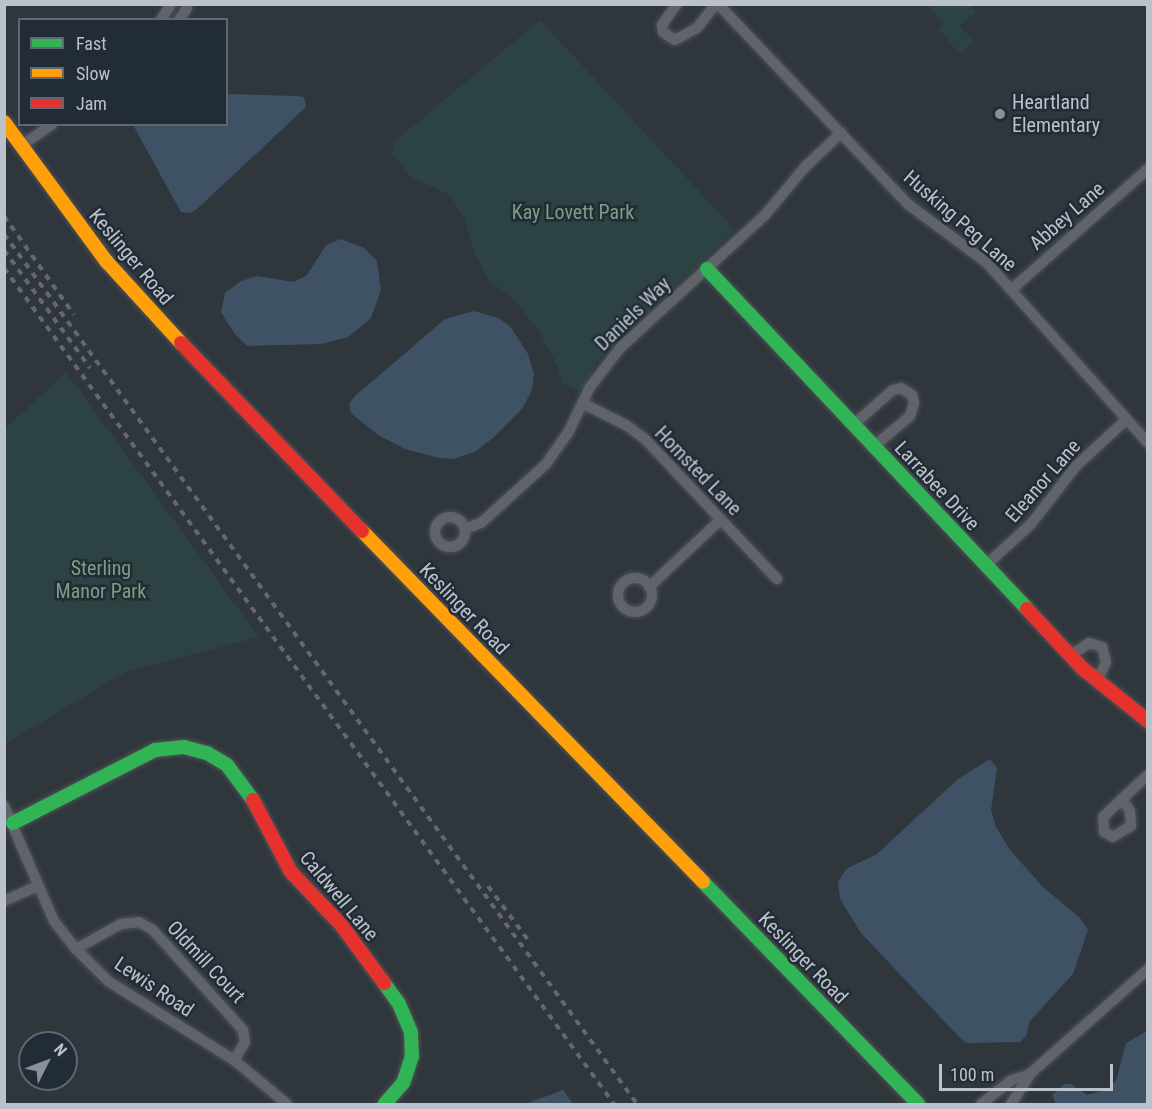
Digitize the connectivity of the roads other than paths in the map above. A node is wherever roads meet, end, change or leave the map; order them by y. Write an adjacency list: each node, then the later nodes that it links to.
1 (171, 4): 5 (street)
2 (677, 4): 3 (street, Husking Peg Lane)
3 (717, 4): 9 (street, Husking Peg Lane)
4 (186, 8): 6 (street)
5 (161, 18)
6 (180, 18)
7 (11, 126): 10 (main road, Keslinger Road)
8 (49, 126): 10 (street)
9 (841, 133): 12 (street, Daniels Way); 13 (street, Husking Peg Lane)
10 (21, 146): 39 (main road, Keslinger Road)
11 (1145, 176): 13 (street, Abbey Lane)
12 (707, 269): 14 (street, Daniels Way); 16 (main road, Larrabee Drive)
13 (1011, 290): 15 (street, Husking Peg Lane)
14 (582, 403): 19 (street, Homsted Lane); 20 (street, Daniels Way)
15 (1127, 419): 17 (street, Husking Peg Lane); 21 (street, Eleanor Lane)
16 (853, 425): 18 (main road, Larrabee Drive); 18 (street)
17 (1148, 443)
18 (873, 447): 21 (main road, Larrabee Drive)
19 (720, 520): 22 (street, Homsted Lane); 23 (street)
20 (465, 529)
21 (985, 566): 24 (main road, Larrabee Drive)
22 (777, 579)
23 (649, 587)
24 (1070, 656): 25 (main road, Larrabee Drive); 25 (street)
25 (1097, 681): 26 (main road, Larrabee Drive)
26 (1148, 721)
27 (1148, 775): 28 (street)
28 (1122, 799)
29 (4, 806): 30 (street, Lewis Road)
30 (12, 823): 31 (street, Lewis Road); 38 (main road, Caldwell Lane)
31 (37, 886): 32 (street); 33 (street, Lewis Road)
32 (4, 901)
33 (76, 949): 35 (street, Lewis Road); 35 (street, Oldmill Court)
34 (1148, 969): 36 (street)
35 (234, 1060): 37 (street, Lewis Road)
36 (1029, 1074): 40 (street); 41 (street)
37 (287, 1104)
38 (385, 1104)
39 (918, 1104)
40 (981, 1104)
41 (1011, 1104)

